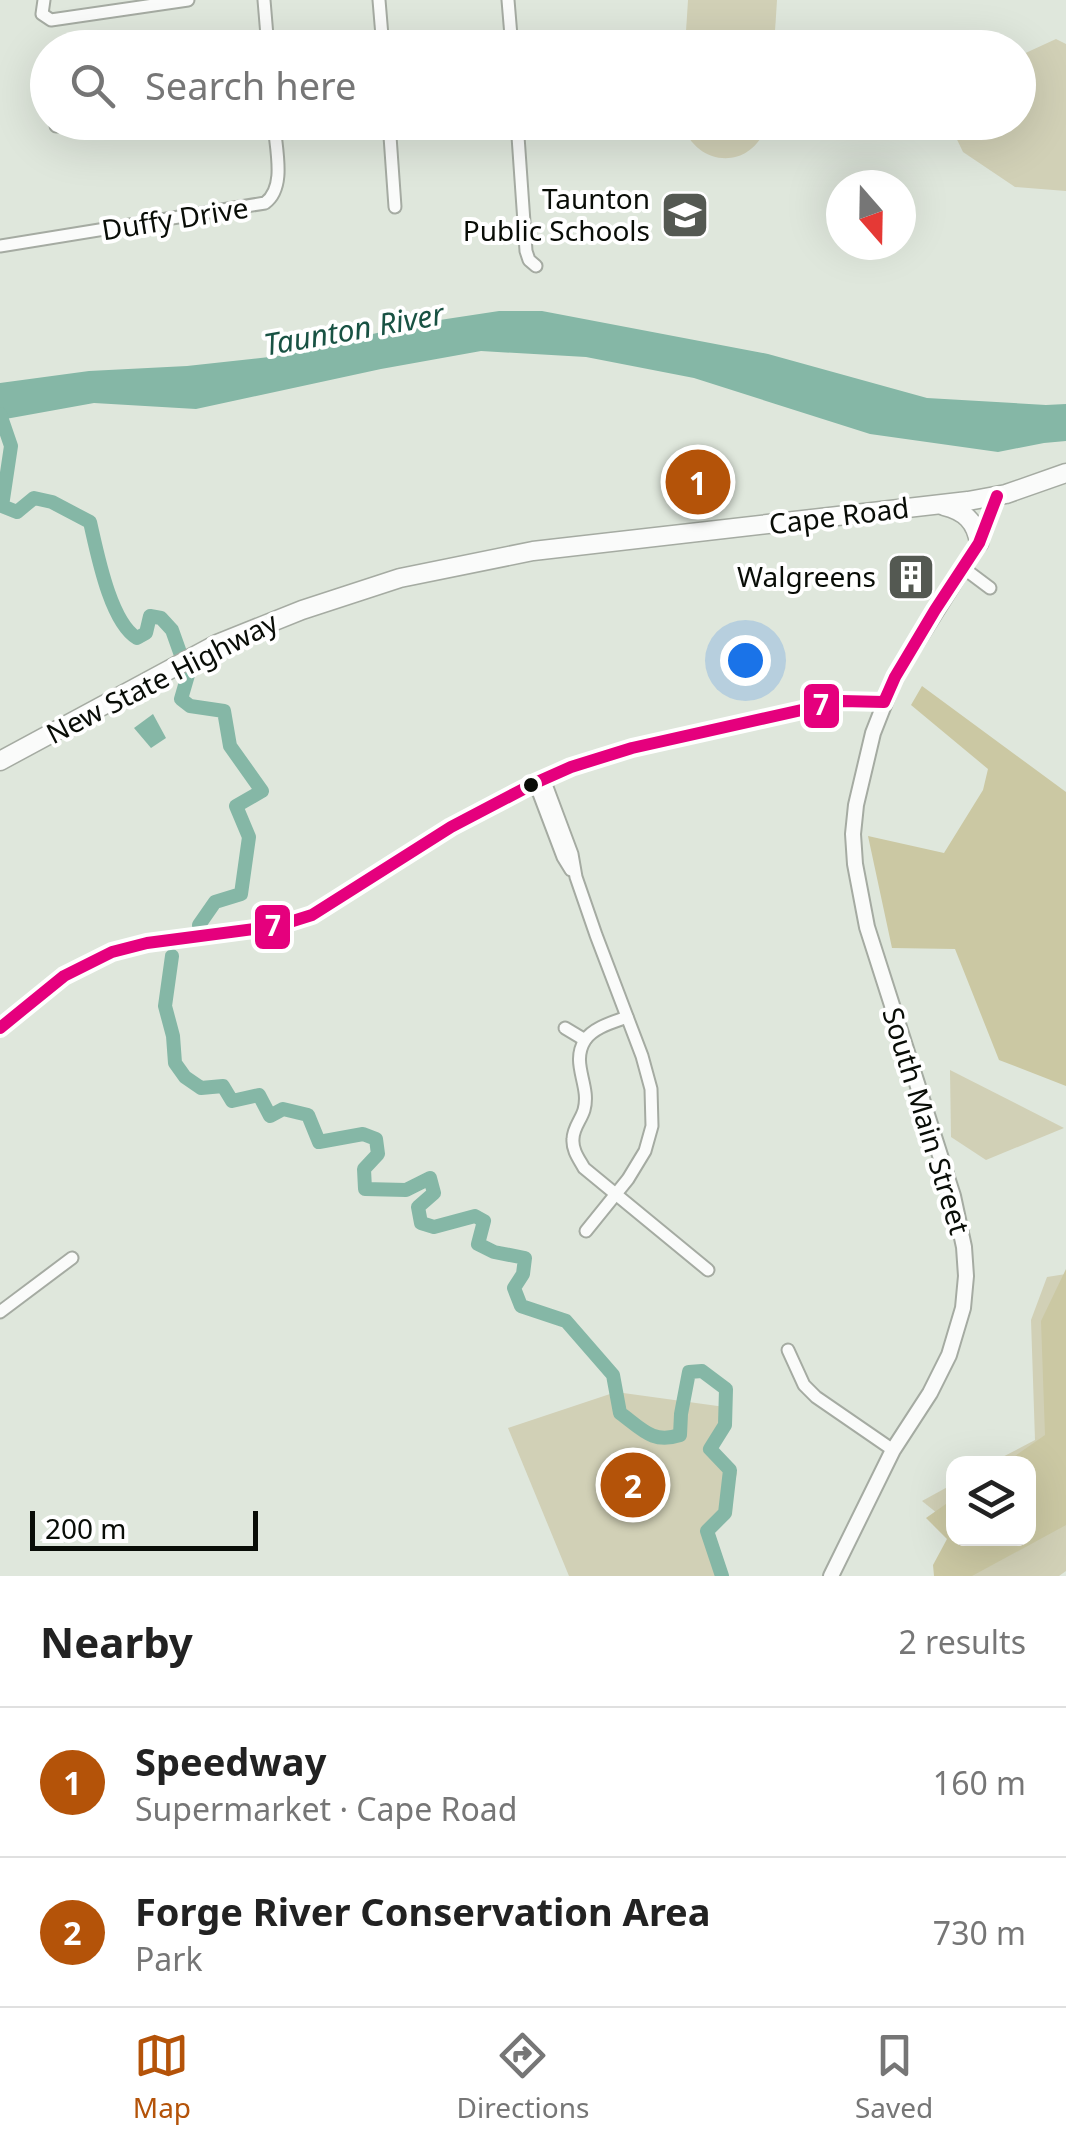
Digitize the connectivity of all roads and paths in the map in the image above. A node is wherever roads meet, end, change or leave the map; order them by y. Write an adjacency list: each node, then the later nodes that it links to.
1 (44, 0): 2 (street)
2 (188, 0)
3 (264, 0): 6 (street)
4 (379, 0): 7 (street)
5 (508, 0): 8 (street)
6 (266, 30)
7 (382, 30)
8 (510, 30)
9 (275, 140): 13 (street, Duffy Drive)
10 (390, 140): 12 (street)
11 (518, 140): 14 (street)
12 (396, 206)
13 (0, 246)
14 (536, 266)
15 (1066, 473): 16 (highway, Cape Road)
16 (997, 496): 17 (highway, Cape Road); 19 (main road); 20 (main road)
17 (934, 505): 18 (highway, Cape Road); 19 (highway)
18 (680, 534): 24 (highway, New State Highway)
19 (979, 543): 22 (main road)
20 (966, 570): 21 (street); 22 (main road)
21 (990, 588)
22 (944, 596): 23 (main road, South Main Street)
23 (884, 702): 25 (street); 36 (main road, South Main Street)
24 (0, 761)
25 (540, 781): 26 (street); 27 (street)
26 (627, 1016): 29 (street); 30 (street)
27 (0, 1028)
28 (565, 1028): 29 (street)
29 (585, 1040): 30 (street)
30 (615, 1194): 31 (street); 33 (street)
31 (586, 1231)
32 (72, 1258): 34 (street)
33 (708, 1270)
34 (0, 1312)
35 (788, 1350): 36 (street)
36 (894, 1450): 37 (main road, South Main Street)
37 (831, 1576)

